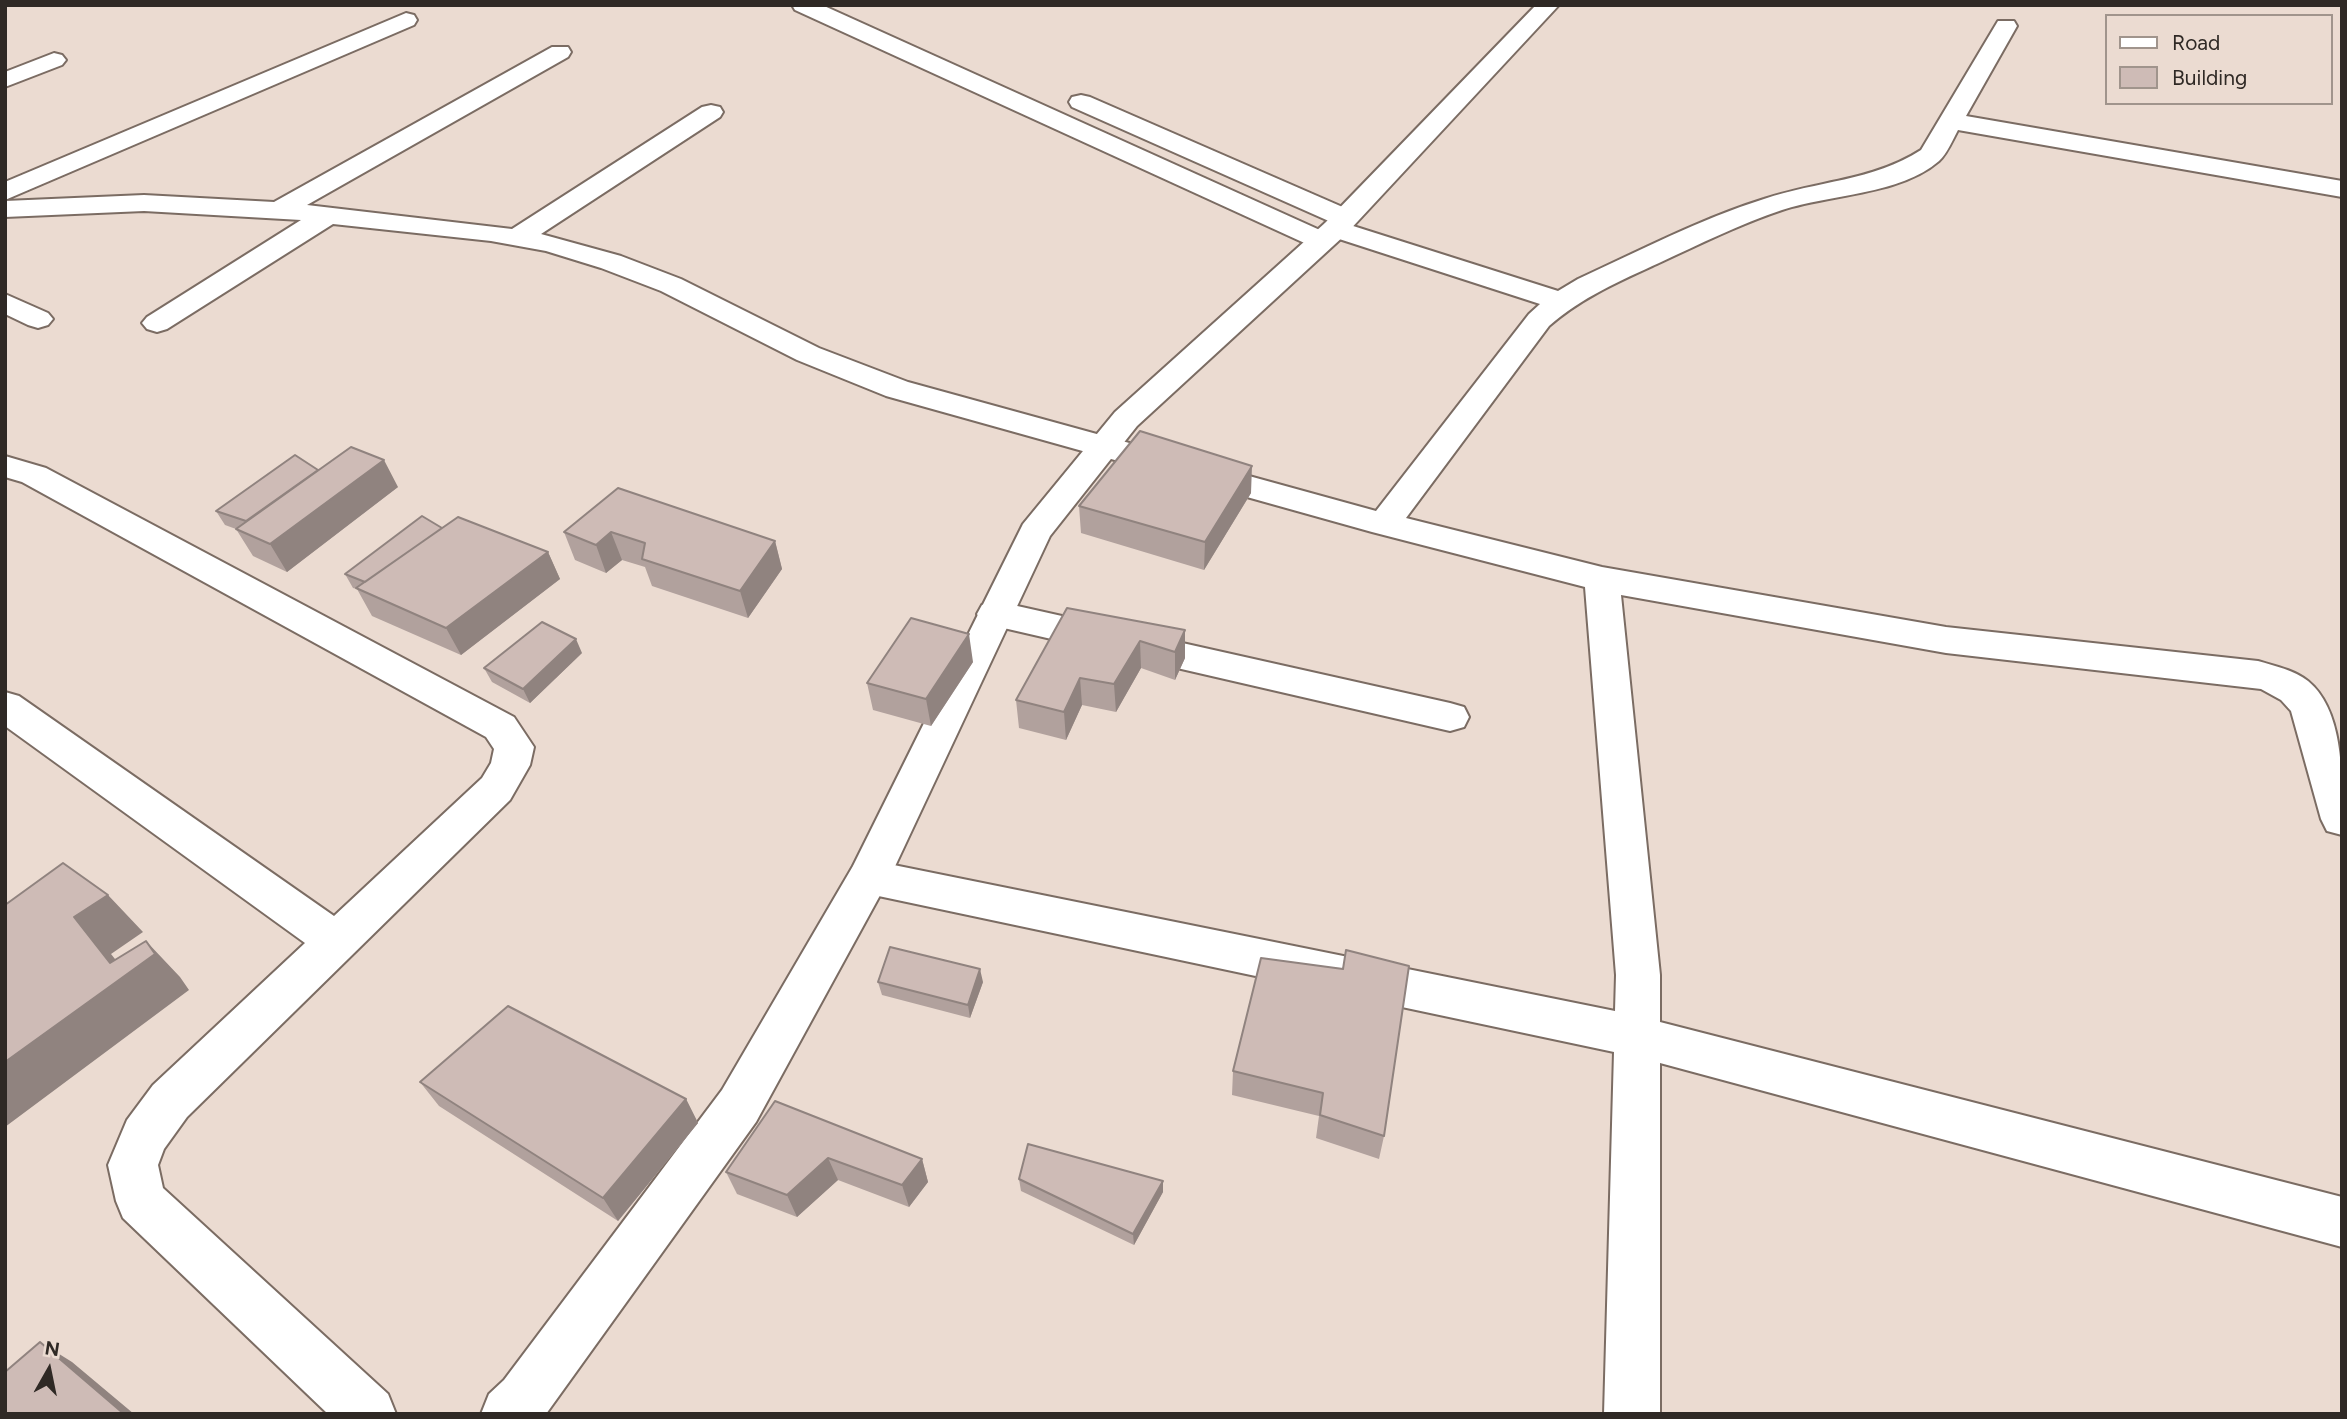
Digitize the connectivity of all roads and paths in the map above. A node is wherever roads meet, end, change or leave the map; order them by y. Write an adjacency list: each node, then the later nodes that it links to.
1 (803, 5): 16 (street)
2 (1548, 5): 16 (street)
3 (406, 20): 12 (street)
4 (2006, 26): 10 (street)
5 (559, 52): 14 (street)
6 (54, 60): 7 (street)
7 (5, 80)
8 (1064, 95): 16 (street)
9 (711, 112): 17 (street)
10 (1951, 121): 11 (street); 18 (street)
11 (2342, 189)
12 (5, 192)
13 (5, 209): 14 (street)
14 (279, 210): 15 (street)
15 (328, 215): 17 (street); 21 (street)
16 (1334, 229): 18 (street); 22 (street)
17 (516, 238): 22 (street)
18 (1561, 301): 24 (street)
19 (5, 303): 20 (street)
20 (38, 319)
21 (157, 323)
22 (1103, 446): 24 (street); 26 (street)
23 (5, 466): 31 (street)
24 (1384, 524): 25 (street)
25 (1602, 579): 29 (street); 32 (street)
26 (995, 614): 28 (street); 30 (street)
27 (5, 706): 31 (street)
28 (1450, 717)
29 (2342, 819)
30 (869, 877): 32 (street); 35 (street)
31 (336, 941): 34 (street)
32 (1636, 1036): 33 (street); 36 (street)
33 (2342, 1222)
34 (368, 1414)
35 (509, 1414)
36 (1632, 1414)

